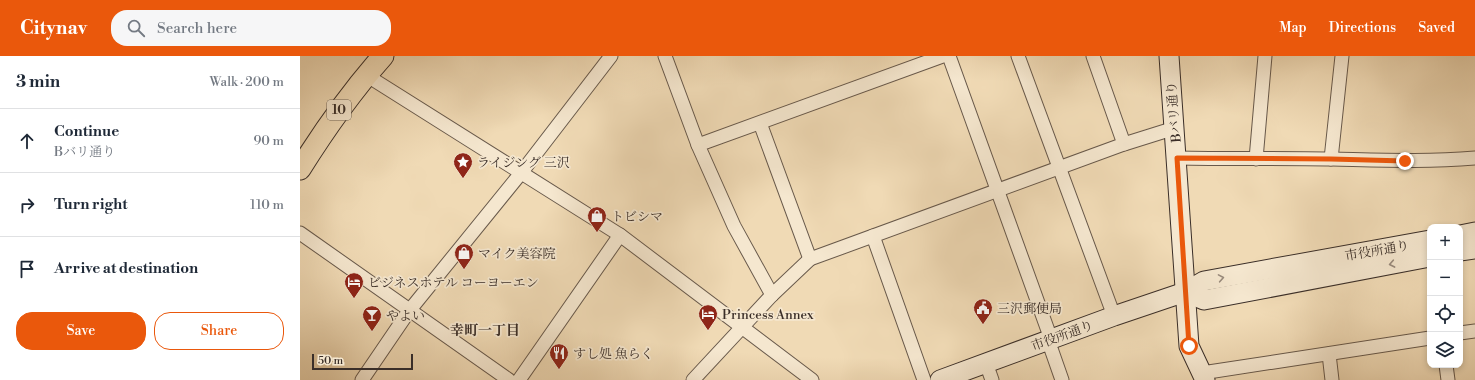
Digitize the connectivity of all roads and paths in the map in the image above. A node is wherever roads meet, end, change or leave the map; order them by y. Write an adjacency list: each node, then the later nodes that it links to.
1 (383, 56): 11 (main road, 10)
2 (611, 56): 22 (street)
3 (665, 56): 15 (street)
4 (943, 56): 12 (street)
5 (949, 56): 23 (street)
6 (1018, 56): 20 (street)
7 (1093, 56): 14 (street)
8 (1169, 56): 13 (street, Bバリ通り)
9 (1265, 56): 18 (street)
10 (1342, 56): 19 (street)
11 (366, 75): 21 (main road, 10); 22 (street)
12 (760, 123): 15 (street); 33 (street)
13 (1175, 128): 14 (street); 16 (street, Bバリ通り)
14 (1124, 144): 20 (street)
15 (698, 145): 35 (street)
16 (1177, 158): 18 (street); 34 (street, Bバリ通り)
17 (1475, 158): 19 (street)
18 (1256, 159): 19 (street)
19 (1331, 159)
20 (1059, 168): 23 (street); 37 (street)
21 (300, 169)
22 (522, 173): 27 (street); 36 (street)
23 (997, 191): 28 (street); 42 (street)
24 (1475, 232): 26 (street)
25 (300, 233): 36 (street)
26 (1463, 234)
27 (620, 235): 38 (street); 49 (street)
28 (873, 236): 33 (street); 52 (street)
29 (1427, 241): 34 (street, 市役所通り, one-way to 29)
30 (1475, 249): 31 (street)
31 (1463, 251)
32 (1427, 258): 34 (street, 市役所通り, one-way to 34)
33 (810, 259): 35 (street)
34 (1185, 292): 37 (street, 市役所通り); 46 (street, Bバリ通り)
35 (772, 295): 38 (street)
36 (409, 311): 47 (street); 48 (street)
37 (1114, 316): 42 (street, 市役所通り)
38 (742, 327): 50 (street); 51 (street)
39 (1475, 331): 40 (street)
40 (1463, 333)
41 (1427, 338): 43 (street)
42 (1049, 339): 45 (street, 市役所通り); 54 (street)
43 (1329, 354): 46 (street); 55 (street)
44 (1446, 368): 56 (street)
45 (989, 372): 53 (street, 市役所通り)
46 (1203, 377)
47 (362, 380)
48 (509, 380)
49 (519, 380)
50 (693, 380)
51 (812, 380)
52 (924, 380)
53 (940, 380)
54 (1062, 380)
55 (1332, 380)
56 (1448, 380)

